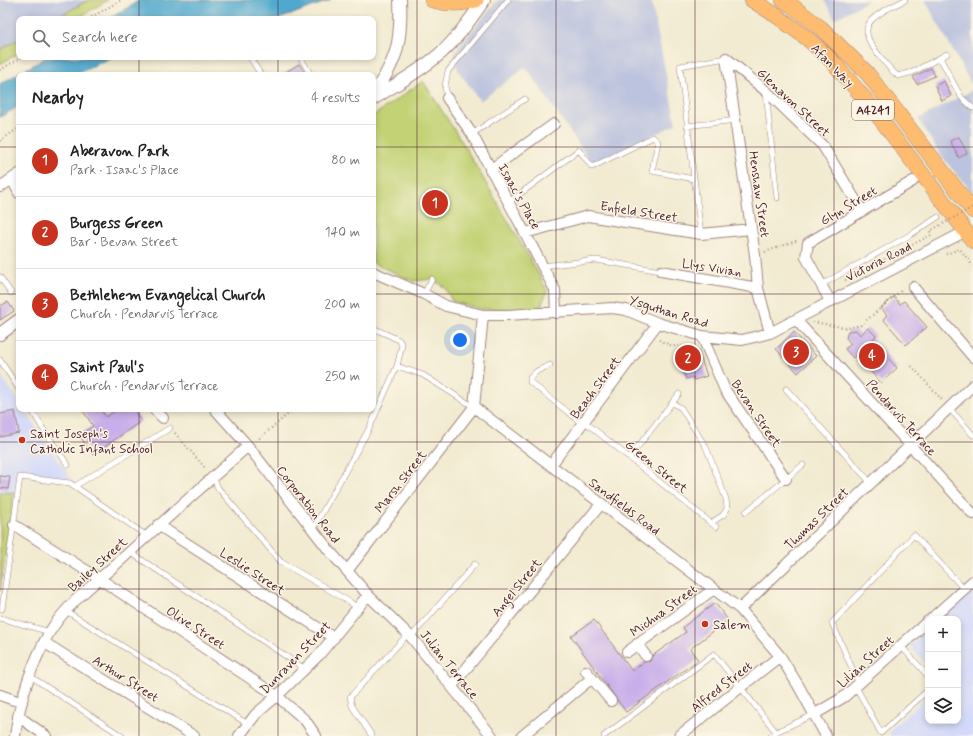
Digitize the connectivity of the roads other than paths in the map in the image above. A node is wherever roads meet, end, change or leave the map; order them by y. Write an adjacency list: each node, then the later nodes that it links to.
1 (400, 0): 16 (street)
2 (432, 0): 3 (main road)
3 (476, 0)
4 (484, 0): 18 (street)
5 (508, 0): 19 (lane)
6 (752, 0): 38 (main road, Afan Way / A4241)
7 (783, 0): 34 (main road, Afan Way / A4241)
8 (905, 0): 11 (lane)
9 (947, 54): 11 (lane)
10 (726, 58): 17 (street, Glenavon Street); 22 (street, Henshaw Street); 24 (lane)
11 (940, 58): 21 (lane)
12 (253, 60): 14 (lane)
13 (302, 60): 15 (lane)
14 (259, 72)
15 (309, 72)
16 (376, 90)
17 (766, 91): 31 (lane); 33 (street, Glenavon Street)
18 (376, 97)
19 (447, 98): 25 (street, Isaac's Place)
20 (525, 99): 25 (lane)
21 (973, 108)
22 (736, 120): 24 (lane); 36 (street, Henshaw Street)
23 (554, 124): 26 (street)
24 (687, 126): 28 (lane)
25 (472, 134): 26 (street, Isaac's Place)
26 (490, 170): 32 (street, Isaac's Place)
27 (15, 177): 30 (street)
28 (694, 179): 32 (lane); 39 (lane)
29 (913, 181): 33 (street, Glyn Street)
30 (0, 187)
31 (777, 198)
32 (509, 202): 37 (street, Isaac's Place)
33 (862, 211): 45 (street, Glyn Street)
34 (973, 211)
35 (938, 217): 45 (lane)
36 (751, 229): 39 (street, Enfield Street); 47 (street, Henshaw Street)
37 (525, 233): 39 (street, Enfield Street); 40 (street, Isaac's Place)
38 (971, 233): 50 (street, Victoria Road)
39 (701, 234)
40 (542, 266): 41 (lane); 51 (street, Isaac's Place)
41 (660, 271): 47 (street, Llys Vivian)
42 (376, 273): 49 (street, Ysguthan Road)
43 (0, 277): 48 (lane)
44 (432, 279): 49 (lane)
45 (821, 285): 50 (street)
46 (913, 287): 62 (street)
47 (758, 288): 58 (street, Henshaw Street)
48 (11, 293)
49 (424, 294): 52 (street, Ysguthan Road)
50 (830, 301): 53 (street, Victoria Road)
51 (556, 313): 52 (street, Ysguthan Road); 55 (street, Ysguthan Road)
52 (483, 315): 71 (street)
53 (796, 320): 58 (street, Ysguthan Road); 80 (street, Pendarvis Terrace)
54 (16, 322): 59 (street)
55 (658, 323): 60 (street, Ysguthan Road); 77 (street, Beach Street)
56 (376, 329): 65 (lane)
57 (16, 332): 61 (street)
58 (770, 333): 60 (street, Ysguthan Road)
59 (0, 334)
60 (702, 336): 87 (street, Bevan Street)
61 (0, 338)
62 (973, 357)
63 (0, 360): 66 (lane)
64 (550, 365): 77 (lane, Green Street)
65 (397, 366): 71 (lane); 97 (lane)
66 (16, 384)
67 (973, 385): 72 (street, Thomas Street)
68 (786, 389): 88 (lane)
69 (679, 394): 70 (lane)
70 (673, 403): 82 (lane); 93 (lane)
71 (474, 408): 84 (street, Sandfields Road); 101 (street, Marsh Street)
72 (949, 408): 79 (lane); 80 (street, Thomas Street)
73 (33, 412): 83 (lane)
74 (152, 412): 76 (street)
75 (218, 412): 81 (street, Corporation Road)
76 (163, 418)
77 (584, 423): 82 (lane, Green Street); 84 (street, Beach Street)
78 (170, 428): 89 (lane)
79 (973, 435)
80 (910, 445): 88 (street, Thomas Street); 92 (street, Pendarvis Terrace)
81 (248, 446): 86 (street, Bailey Street); 97 (street, Corporation Road)
82 (629, 458): 93 (lane, Green Street)
83 (68, 465)
84 (551, 465): 90 (street, Sandfields Road)
85 (803, 465): 87 (lane)
86 (213, 477): 95 (street, Bailey Street); 107 (lane)
87 (786, 479): 91 (lane)
88 (870, 483): 109 (street, Thomas Street)
89 (75, 486): 94 (lane); 98 (lane)
90 (600, 504): 104 (street, Sandfields Road); 128 (street, Angel Street)
91 (746, 512)
92 (973, 514)
93 (712, 524): 96 (lane, Green Street)
94 (14, 525): 102 (street, Olive Street); 108 (lane)
95 (158, 525): 98 (street, Bailey Street); 117 (street, Leslie Street)
96 (716, 527)
97 (314, 529): 101 (street, Corporation Road)
98 (147, 536): 99 (street, Bailey Street)
99 (130, 552): 102 (street, Bailey Street); 124 (lane)
100 (475, 564): 116 (lane)
101 (347, 571): 106 (street, Corporation Road)
102 (100, 579): 110 (street, Bailey Street); 132 (street, Olive Street)
103 (973, 581): 105 (street)
104 (714, 589): 109 (street, Sandfields Road); 119 (street, Michna Street)
105 (964, 589): 112 (street); 127 (lane)
106 (368, 595): 107 (street, Dunraven Street); 111 (street, Corporation Road)
107 (357, 608): 117 (street, Dunraven Street)
108 (2, 609)
109 (740, 609): 123 (street, Sandfields Road)
110 (66, 611): 115 (street, Bailey Street); 137 (lane)
111 (386, 612): 116 (street, Julian Terrace)
112 (934, 616)
113 (0, 618): 115 (lane)
114 (925, 624): 120 (street, Lilian Street)
115 (50, 632): 118 (street, Bailey Street)
116 (410, 636): 128 (street, Julian Terrace); 146 (lane)
117 (334, 638): 124 (street, Dunraven Street)
118 (45, 643): 126 (street, Bailey Street); 143 (street, Arthur Street)
119 (637, 644): 121 (street, Michna Street); 122 (street)
120 (901, 646): 125 (lane); 127 (street, Lilian Street)
121 (626, 652)
122 (646, 656)
123 (780, 656): 129 (street, Alfred Street); 135 (street, Sandfields Road)
124 (305, 669): 132 (street, Dunraven Street)
125 (925, 673)
126 (30, 676): 134 (street, Bailey Street); 142 (lane)
127 (858, 685): 135 (street, Lilian Street); 139 (lane)
128 (452, 686): 147 (street, Julian Terrace)
129 (739, 688): 138 (lane); 149 (lane); 150 (street, Alfred Street)
130 (925, 693): 139 (lane)
131 (0, 695): 134 (street)
132 (277, 696): 137 (street, Dunraven Street); 145 (street, Olive Street)
133 (611, 701): 148 (street)
134 (22, 702): 136 (street, Bailey Street)
135 (815, 714): 138 (lane); 152 (street, Sandfields Road)
136 (18, 716): 140 (street, Bailey Street); 141 (street)
137 (248, 724): 144 (street, Dunraven Street)
138 (776, 732): 151 (lane)
139 (882, 734)
140 (15, 736)
141 (46, 736)
142 (122, 736)
143 (194, 736)
144 (239, 736)
145 (316, 736)
146 (372, 736)
147 (492, 736)
148 (522, 736)
149 (604, 736)
150 (679, 736)
151 (771, 736)
152 (826, 736)

